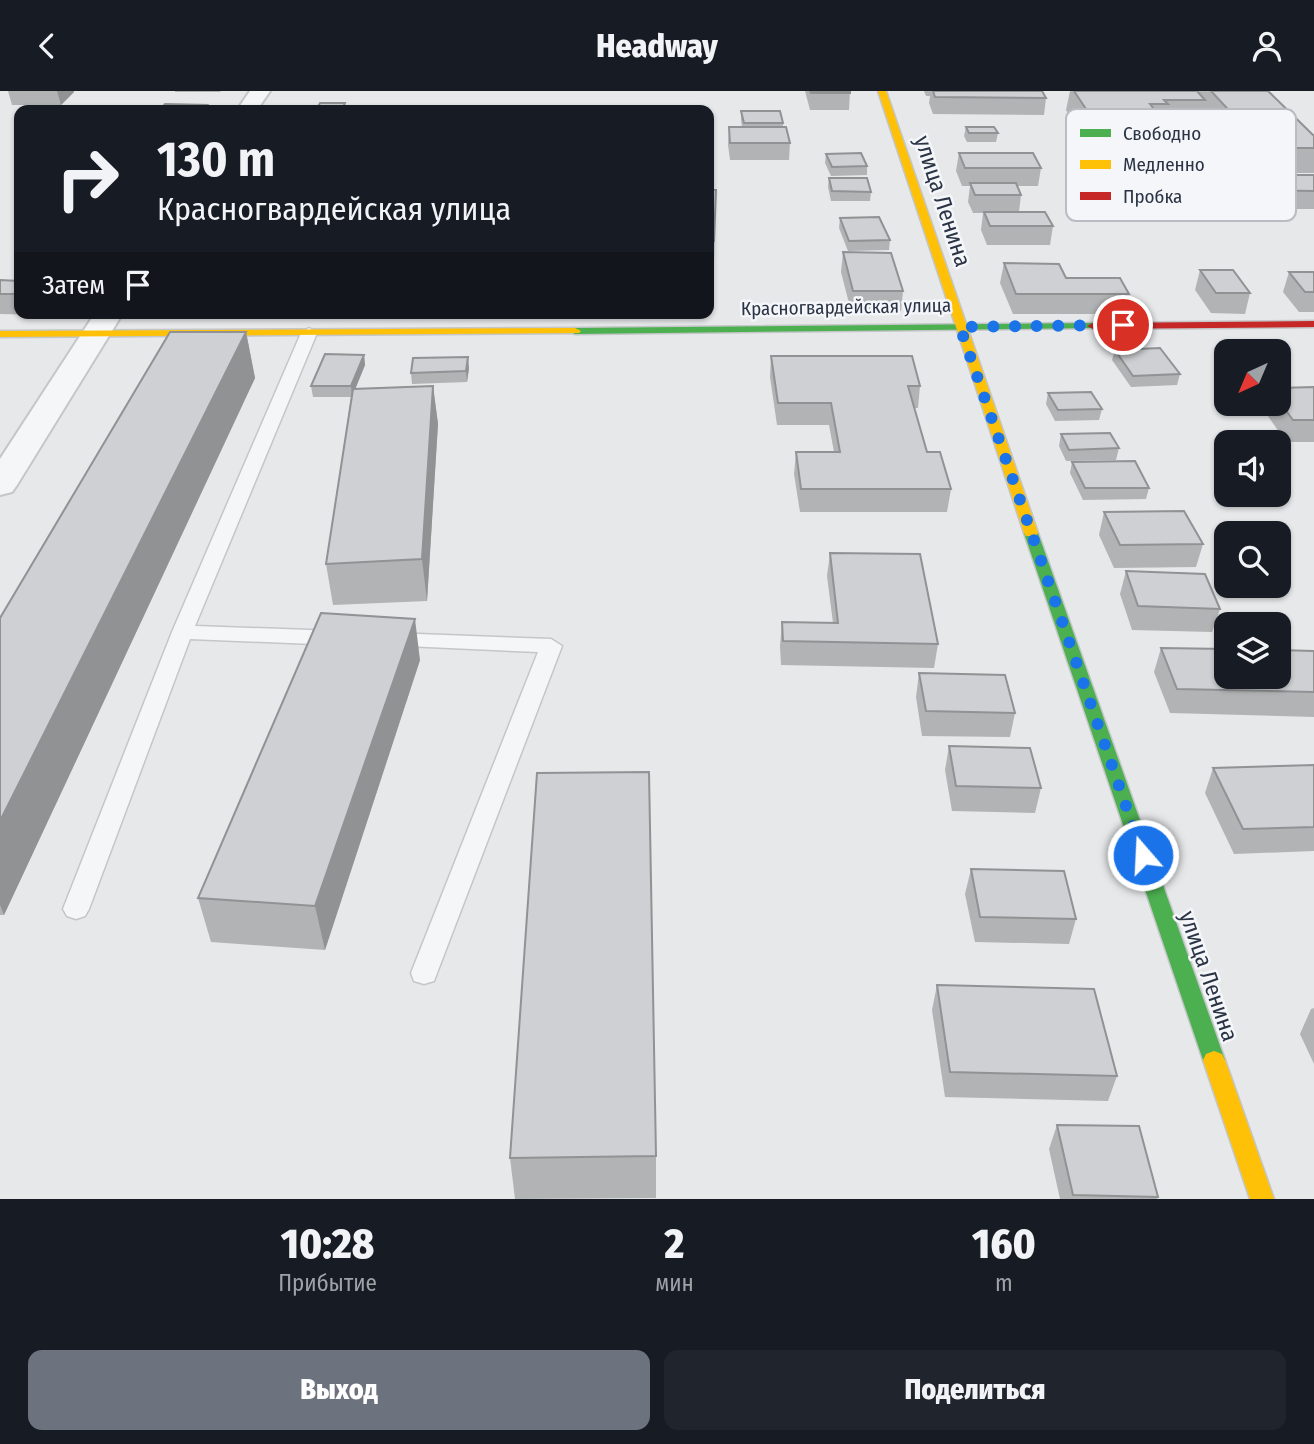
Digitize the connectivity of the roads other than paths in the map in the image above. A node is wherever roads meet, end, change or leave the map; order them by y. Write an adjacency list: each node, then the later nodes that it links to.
1 (883, 91): 4 (street, улица Ленина)
2 (1314, 324): 4 (street, Красногвардейская улица)
3 (102, 325): 5 (street, Красногвардейская улица); 6 (street, Красногвардейская улица); 7 (street)
4 (960, 327): 5 (street, Красногвардейская улица); 11 (street, улица Ленина)
5 (309, 333): 8 (lane)
6 (0, 334)
7 (0, 485)
8 (182, 632): 9 (lane); 10 (lane)
9 (76, 909)
10 (424, 974)
11 (1262, 1199)

